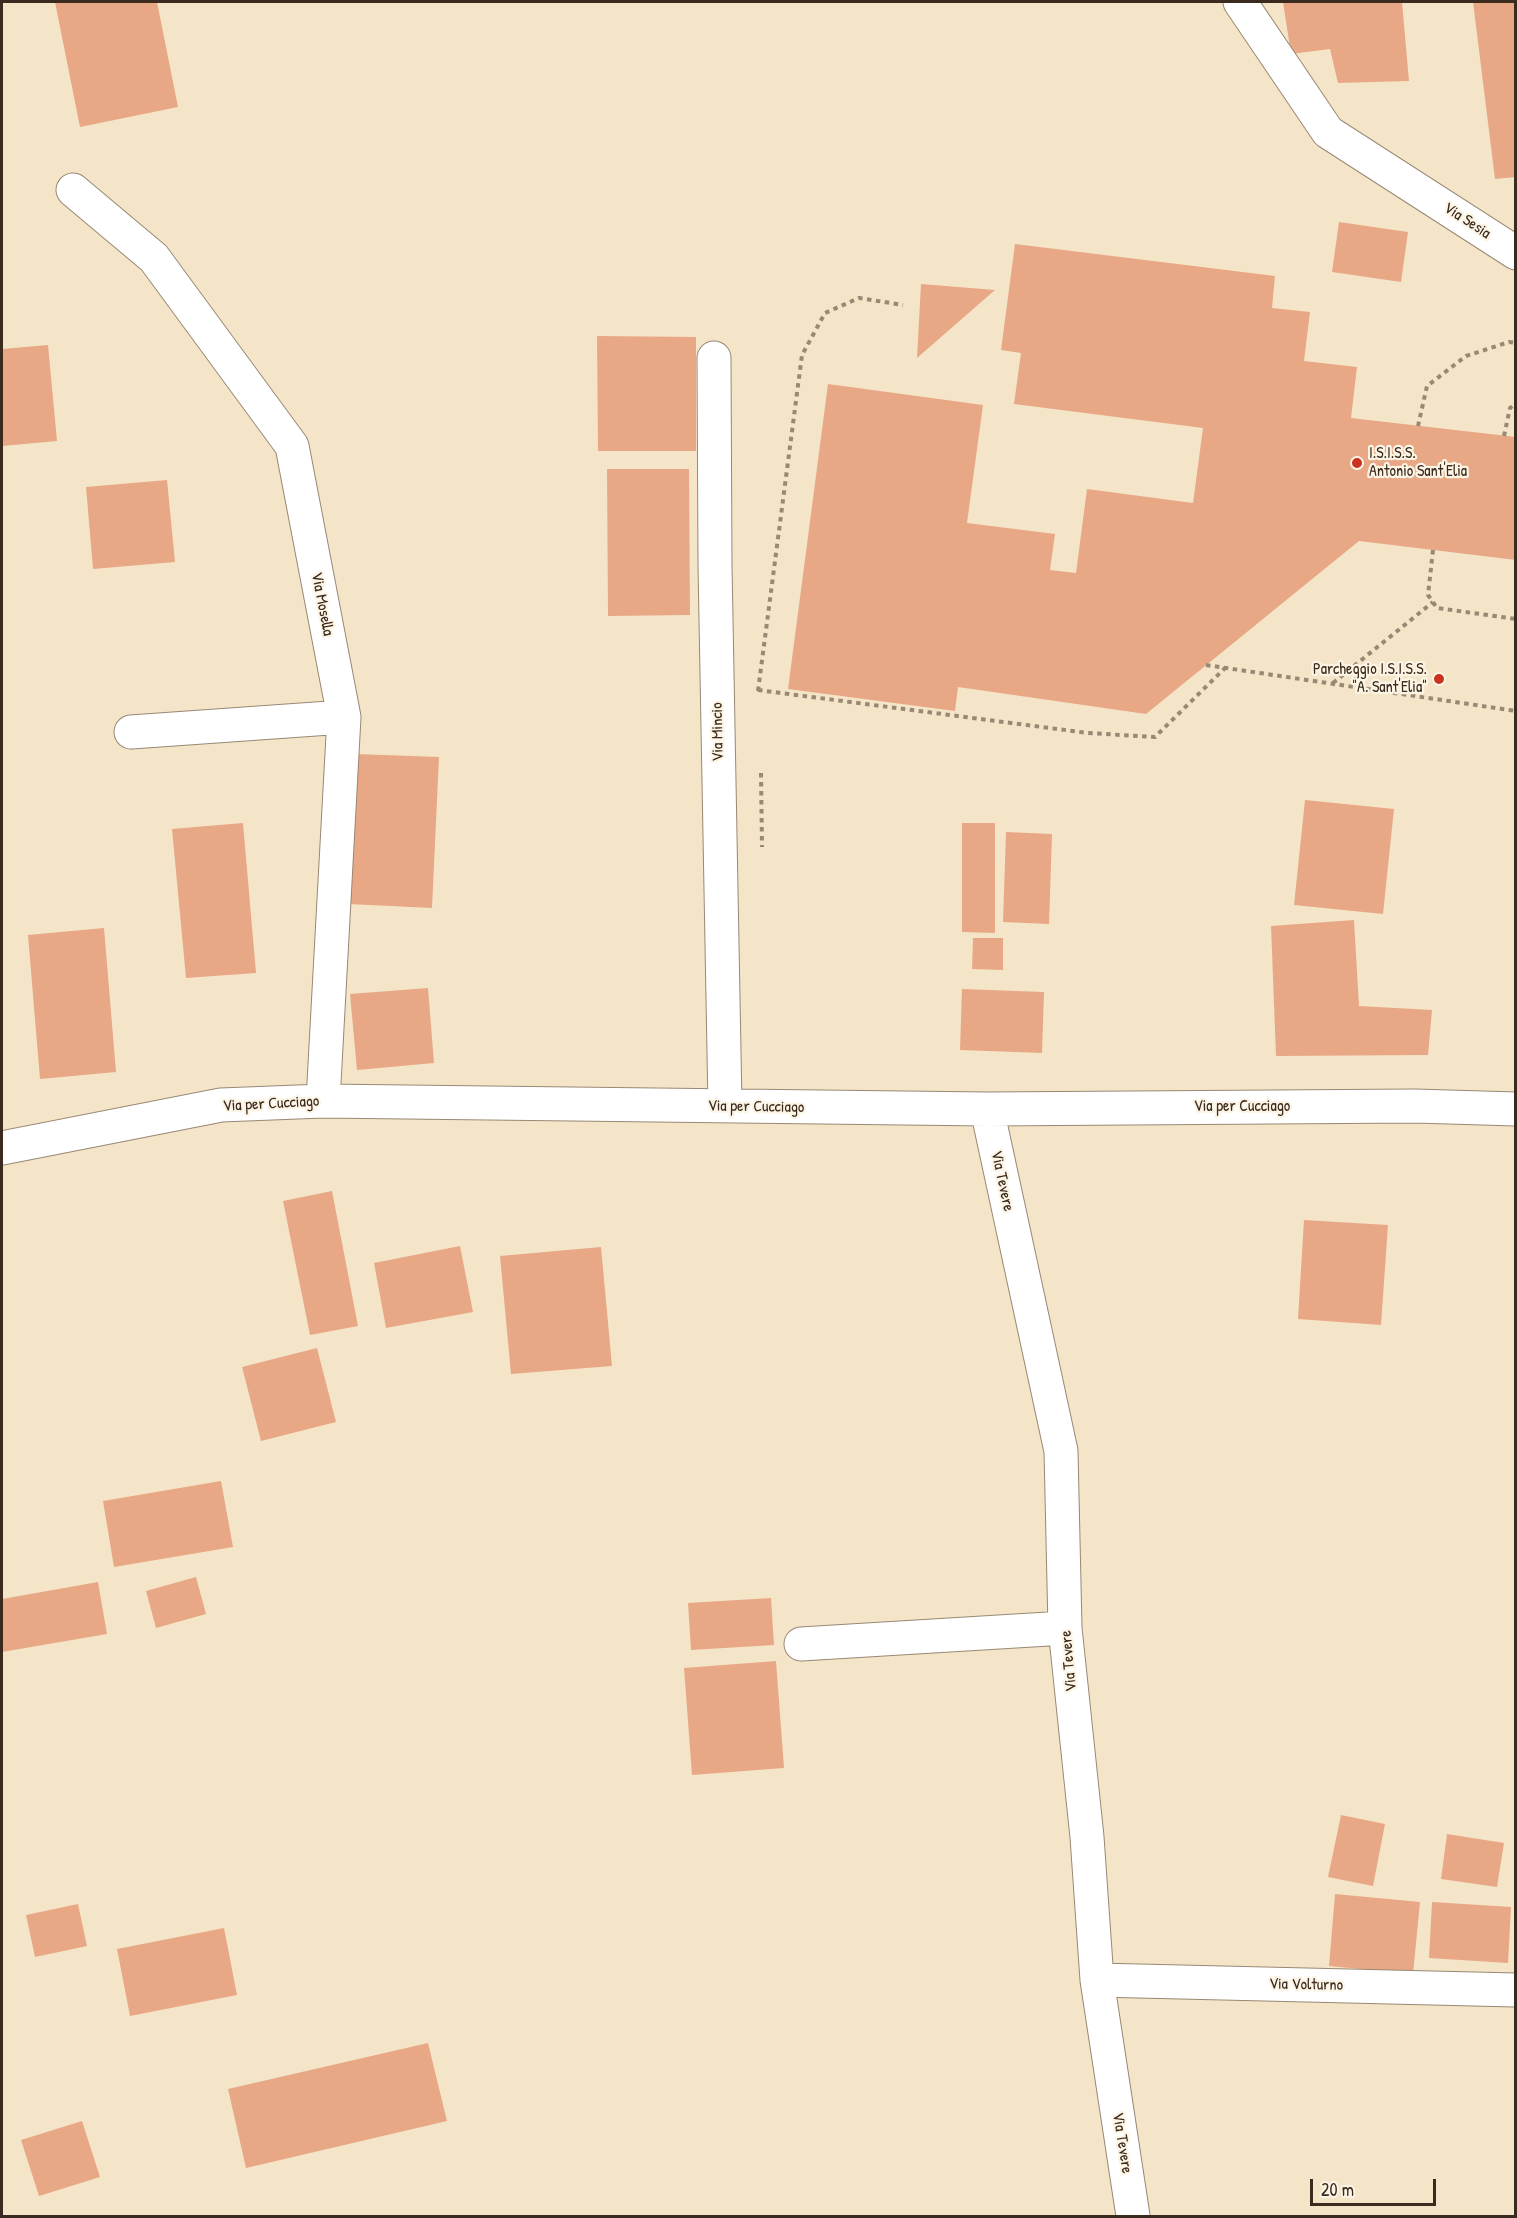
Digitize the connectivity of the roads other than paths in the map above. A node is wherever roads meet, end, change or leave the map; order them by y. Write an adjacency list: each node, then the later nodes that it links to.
1 (1240, 2): 3 (street, Via Sesia)
2 (73, 190): 5 (street, Via Mosella)
3 (1515, 254)
4 (714, 358): 8 (street, Via Mincio)
5 (344, 717): 6 (street); 7 (street, Via Mosella)
6 (130, 732)
7 (323, 1101): 8 (street, Via per Cucciago); 11 (street, Via per Cucciago)
8 (725, 1106): 9 (street, Via per Cucciago)
9 (987, 1109): 10 (street, Via per Cucciago); 12 (street, Via Tevere)
10 (1515, 1109)
11 (2, 1148)
12 (1065, 1628): 13 (street); 14 (street, Via Tevere)
13 (801, 1644)
14 (1097, 1980): 15 (street, Via Volturno); 16 (street, Via Tevere)
15 (1515, 1990)
16 (1133, 2217)

